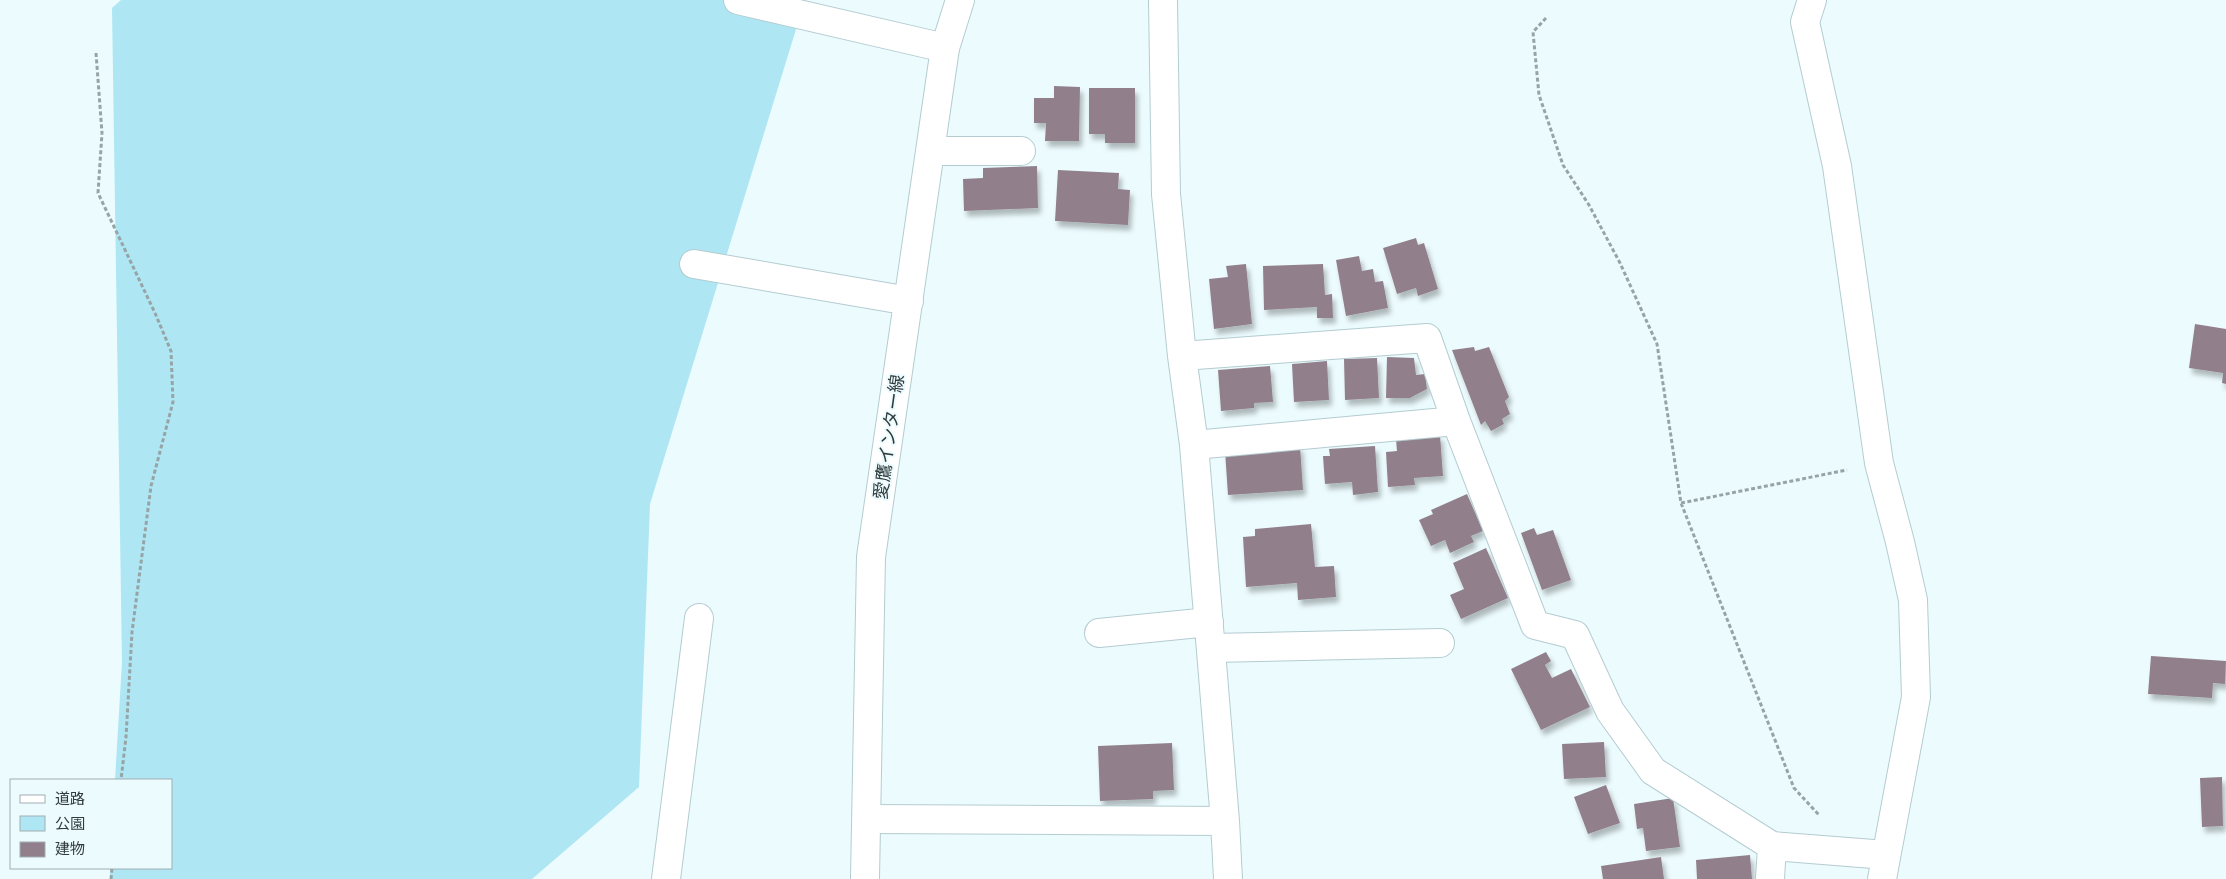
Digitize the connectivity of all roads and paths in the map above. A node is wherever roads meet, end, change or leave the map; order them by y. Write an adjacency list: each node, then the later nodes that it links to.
1 (738, 0): 6 (street)
2 (960, 0): 6 (street, 愛鷹インター線)
3 (1163, 0): 12 (street)
4 (1812, 0): 15 (street)
5 (1546, 18): 16 (path)
6 (946, 48): 8 (street, 愛鷹インター線)
7 (96, 53): 21 (path)
8 (930, 150): 9 (street); 11 (street, 愛鷹インター線)
9 (1021, 152)
10 (694, 264): 11 (street)
11 (909, 301): 23 (street, 愛鷹インター線)
12 (1182, 356): 13 (street); 14 (street)
13 (1456, 421): 14 (street); 25 (street)
14 (1194, 444): 19 (street)
15 (1879, 463): 16 (path); 26 (street)
16 (1682, 503): 22 (path)
17 (699, 618): 27 (street)
18 (1099, 633): 19 (street)
19 (1210, 635): 20 (street); 24 (street)
20 (1440, 643)
21 (121, 779)
22 (1821, 817)
23 (867, 819): 24 (street); 28 (street, 愛鷹インター線)
24 (1225, 820): 29 (street)
25 (1772, 846): 26 (street); 30 (street)
26 (1884, 873)
27 (666, 879)
28 (865, 879)
29 (1228, 879)
30 (1770, 879)

